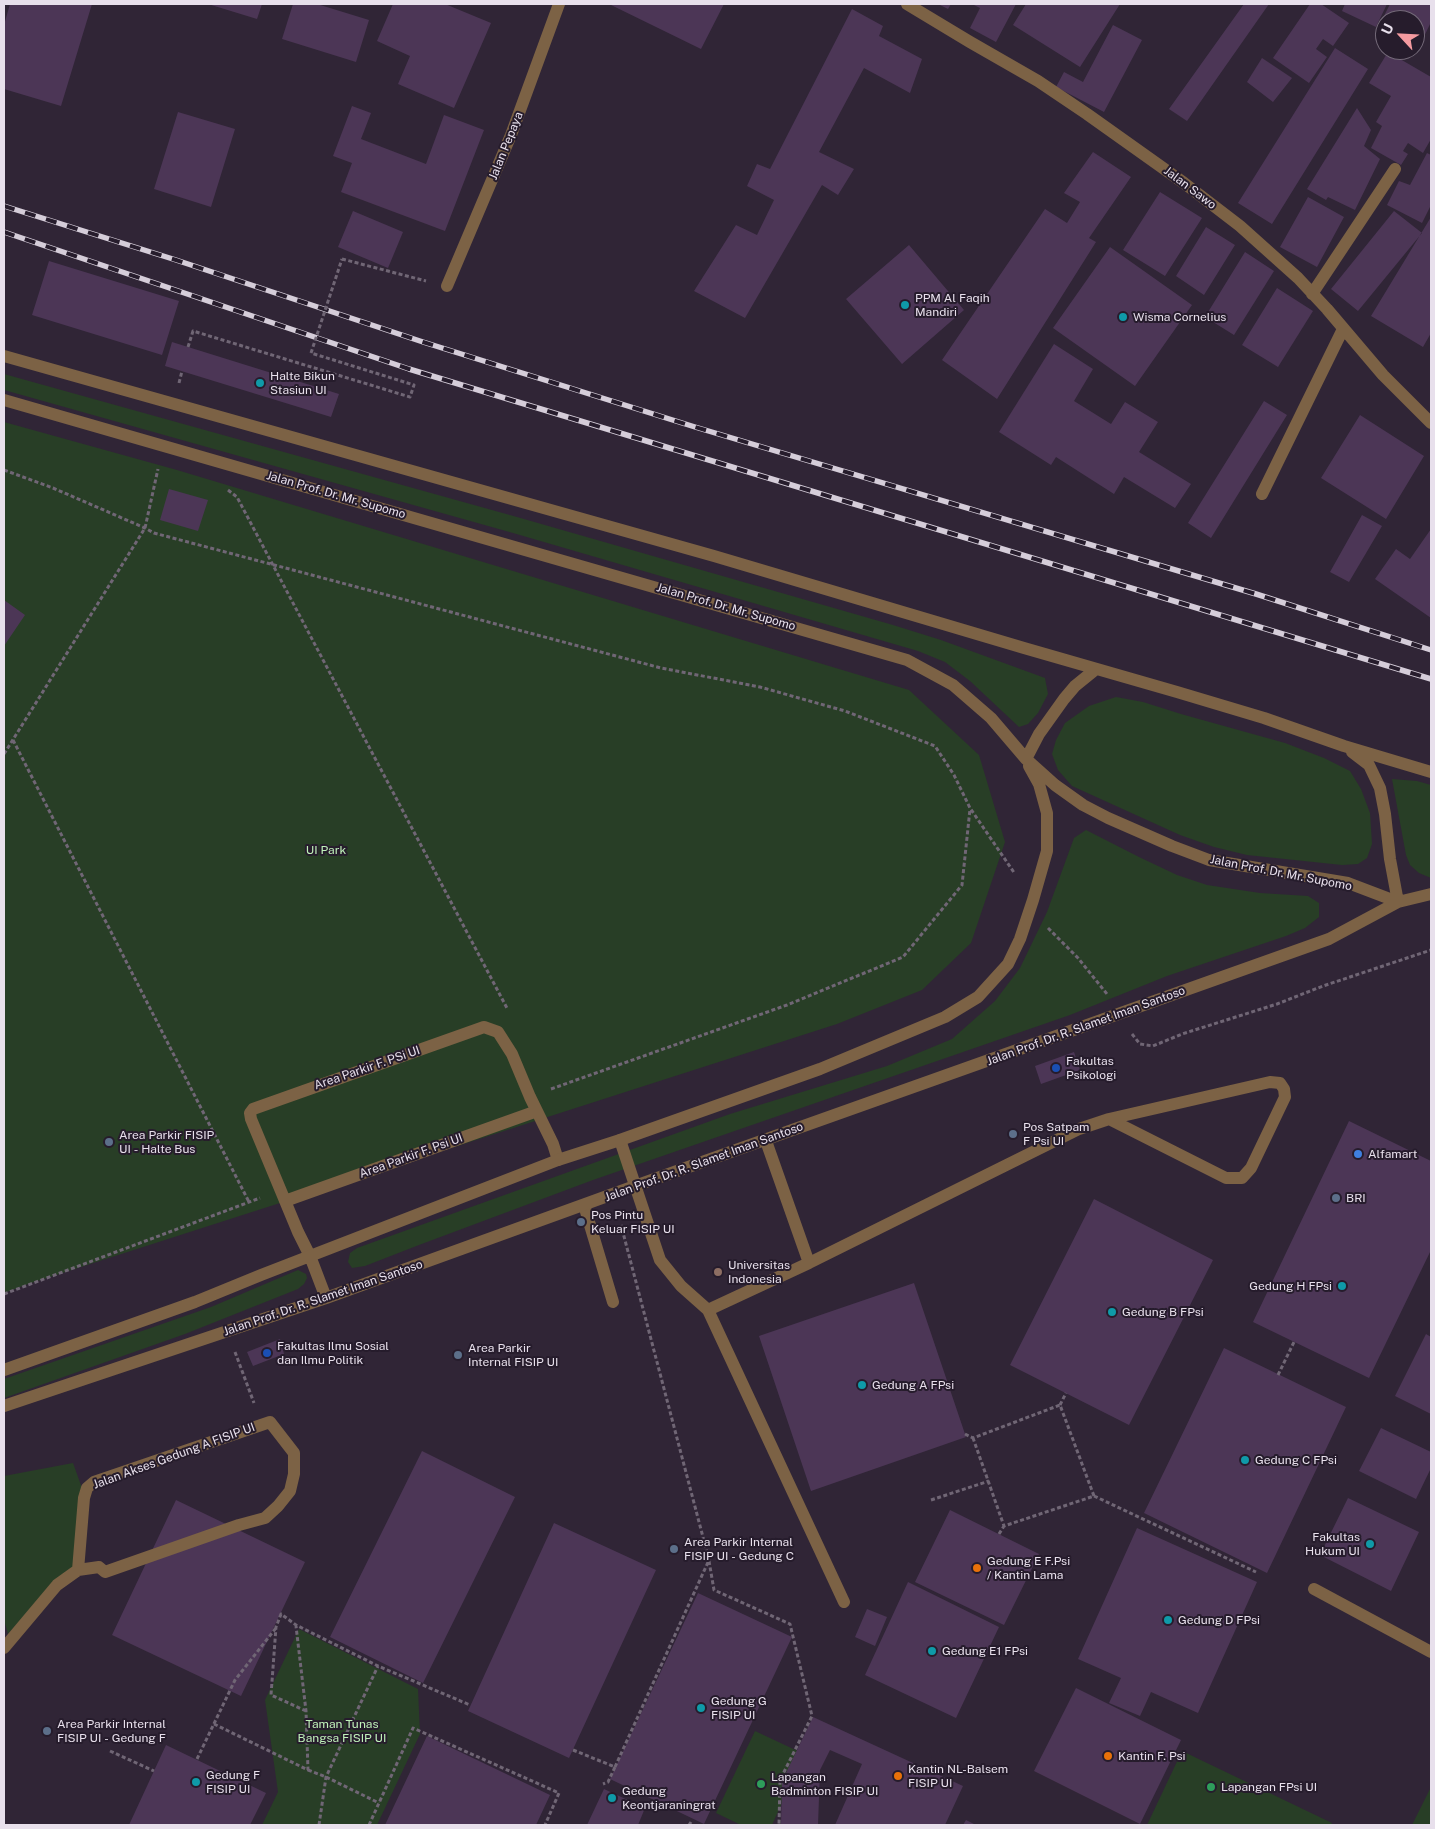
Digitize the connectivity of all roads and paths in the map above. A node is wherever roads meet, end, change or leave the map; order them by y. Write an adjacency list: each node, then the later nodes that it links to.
1 (559, 4): 4 (street, Jalan Pepaya)
2 (907, 4): 5 (street, Jalan Sawo)
3 (1395, 169): 5 (street)
4 (447, 286): 7 (path, bridge)
5 (1312, 294): 6 (street, Jalan Sawo)
6 (1343, 328): 10 (street, Jalan Sawo); 13 (street)
7 (188, 347)
8 (4, 356): 16 (street)
9 (4, 400): 20 (street, Jalan Prof. Dr. Mr. Supomo)
10 (1431, 423)
11 (4, 470): 14 (path)
12 (223, 486): 15 (path)
13 (1262, 494)
14 (145, 528): 15 (path); 17 (path)
15 (272, 565): 23 (path); 26 (path)
16 (1096, 669): 18 (street); 20 (street)
17 (13, 740): 19 (path); 38 (path)
18 (1344, 746): 21 (street); 24 (street)
19 (4, 754)
20 (1026, 759): 23 (street); 24 (street, Jalan Prof. Dr. Mr. Supomo)
21 (1431, 772)
22 (1431, 894): 24 (street, Jalan Prof. Dr. R. Slamet Iman Santoso)
23 (1033, 900): 27 (path); 32 (street)
24 (1398, 902): 27 (street, Jalan Prof. Dr. R. Slamet Iman Santoso)
25 (1431, 950): 27 (path)
26 (508, 1011)
27 (1122, 1012): 33 (street, Jalan Prof. Dr. R. Slamet Iman Santoso)
28 (545, 1081): 29 (path)
29 (550, 1090)
30 (537, 1111): 34 (street, Area Parkir F. PSi UI); 37 (street, Area Parkir F. Psi UI); 37 (street, Area Parkir F. PSi UI)
31 (1109, 1119): 31 (street); 41 (street)
32 (620, 1140): 34 (street); 35 (street)
33 (766, 1140): 35 (street, Jalan Prof. Dr. R. Slamet Iman Santoso); 41 (street)
34 (558, 1160): 40 (street)
35 (635, 1186): 36 (street, Jalan Prof. Dr. R. Slamet Iman Santoso); 44 (street)
36 (613, 1195): 39 (street, Jalan Prof. Dr. R. Slamet Iman Santoso); 60 (path)
37 (285, 1201): 40 (street, Area Parkir F. PSi UI)
38 (248, 1202)
39 (584, 1205): 42 (street, Jalan Prof. Dr. R. Slamet Iman Santoso); 43 (street)
40 (310, 1256): 42 (street, Area Parkir F. PSi UI); 47 (street)
41 (809, 1263): 44 (street)
42 (326, 1298): 45 (street, Jalan Prof. Dr. R. Slamet Iman Santoso)
43 (613, 1302)
44 (708, 1310): 64 (street)
45 (228, 1330): 50 (street, Jalan Prof. Dr. R. Slamet Iman Santoso); 52 (path)
46 (1294, 1342): 48 (path)
47 (4, 1370)
48 (1278, 1374)
49 (1066, 1393): 51 (path)
50 (4, 1406)
51 (1060, 1406): 54 (path); 56 (path)
52 (266, 1423): 61 (street, Jalan Akses Gedung A FISIP UI); 61 (street, Jalan Akses Gedung A FISIP UI)
53 (965, 1434): 54 (path)
54 (973, 1438): 55 (path)
55 (989, 1481): 57 (path); 58 (path)
56 (1094, 1496): 58 (path); 62 (path)
57 (931, 1500)
58 (1004, 1526): 59 (path)
59 (999, 1534)
60 (709, 1560): 76 (path); 85 (path)
61 (78, 1570): 67 (street)
62 (1256, 1572)
63 (1314, 1589): 68 (street)
64 (844, 1602)
65 (296, 1625): 66 (path); 69 (path); 71 (path)
66 (276, 1627): 71 (path); 72 (path)
67 (4, 1648)
68 (1431, 1652)
69 (378, 1666): 70 (path); 79 (path)
70 (470, 1706)
71 (306, 1711): 77 (path)
72 (214, 1724): 75 (path); 77 (path)
73 (573, 1750): 76 (path)
74 (110, 1751): 78 (path)
75 (197, 1759)
76 (615, 1768): 80 (path)
77 (308, 1770): 79 (path)
78 (154, 1771)
79 (326, 1777): 81 (path); 82 (path)
80 (603, 1784)
81 (379, 1803): 83 (path); 84 (path)
82 (319, 1825)
83 (370, 1825)
84 (545, 1825)
85 (779, 1825)

